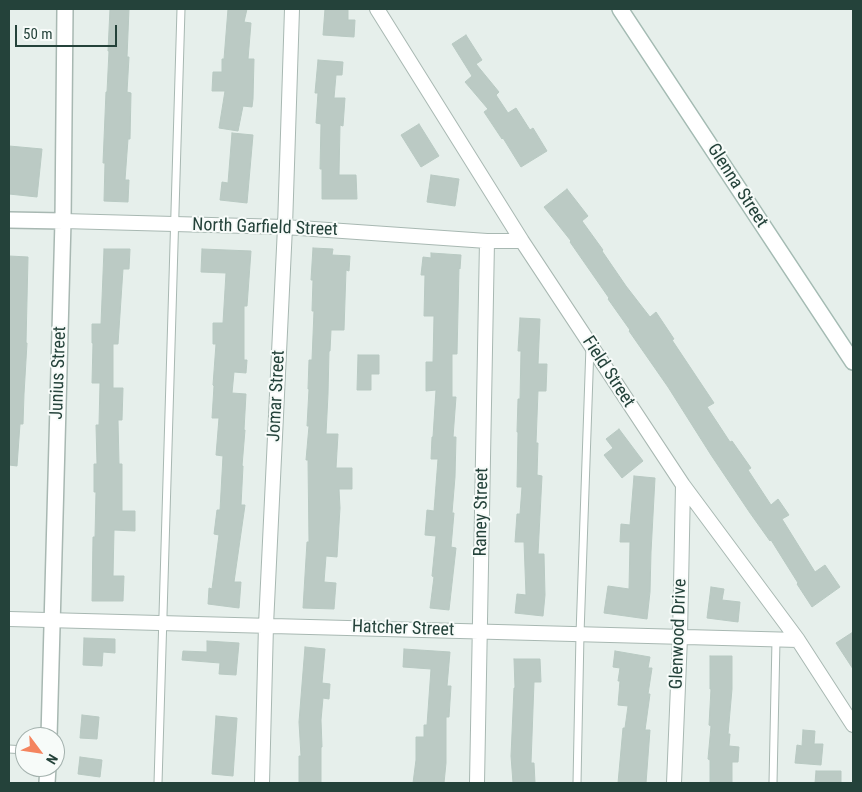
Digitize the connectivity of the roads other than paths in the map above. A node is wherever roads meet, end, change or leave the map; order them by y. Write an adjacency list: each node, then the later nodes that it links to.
1 (65, 9): 7 (street, Junius Street)
2 (181, 9): 8 (lane)
3 (292, 9): 9 (street, Jomar Street)
4 (377, 9): 11 (street, Field Street)
5 (620, 9): 13 (street, Glenna Street)
6 (9, 220): 7 (street, North Garfield Street)
7 (63, 221): 8 (street, North Garfield Street); 16 (street, Junius Street)
8 (175, 224): 9 (street, North Garfield Street); 17 (lane)
9 (285, 227): 10 (street, North Garfield Street); 18 (street, Jomar Street)
10 (487, 241): 11 (street, North Garfield Street); 19 (street, Raney Street)
11 (522, 241): 12 (street, Field Street)
12 (590, 344): 14 (street, Field Street); 20 (lane)
13 (853, 362)
14 (683, 485): 21 (street, Glenwood Drive); 23 (street, Field Street)
15 (9, 619): 16 (street, Hatcher Street)
16 (52, 620): 17 (street, Hatcher Street); 25 (street, Junius Street)
17 (163, 622): 18 (street, Hatcher Street); 26 (lane)
18 (266, 625): 19 (street, Hatcher Street); 27 (street, Jomar Street)
19 (479, 631): 20 (street, Hatcher Street); 28 (street, Raney Street)
20 (580, 634): 21 (street, Hatcher Street); 29 (lane)
21 (680, 637): 22 (street, Hatcher Street); 30 (street, Glenwood Drive)
22 (776, 640): 23 (street, Hatcher Street); 31 (lane)
23 (798, 640): 24 (street, Field Street)
24 (853, 725)
25 (49, 727)
26 (158, 783)
27 (262, 783)
28 (477, 783)
29 (577, 783)
30 (674, 783)
31 (773, 783)

